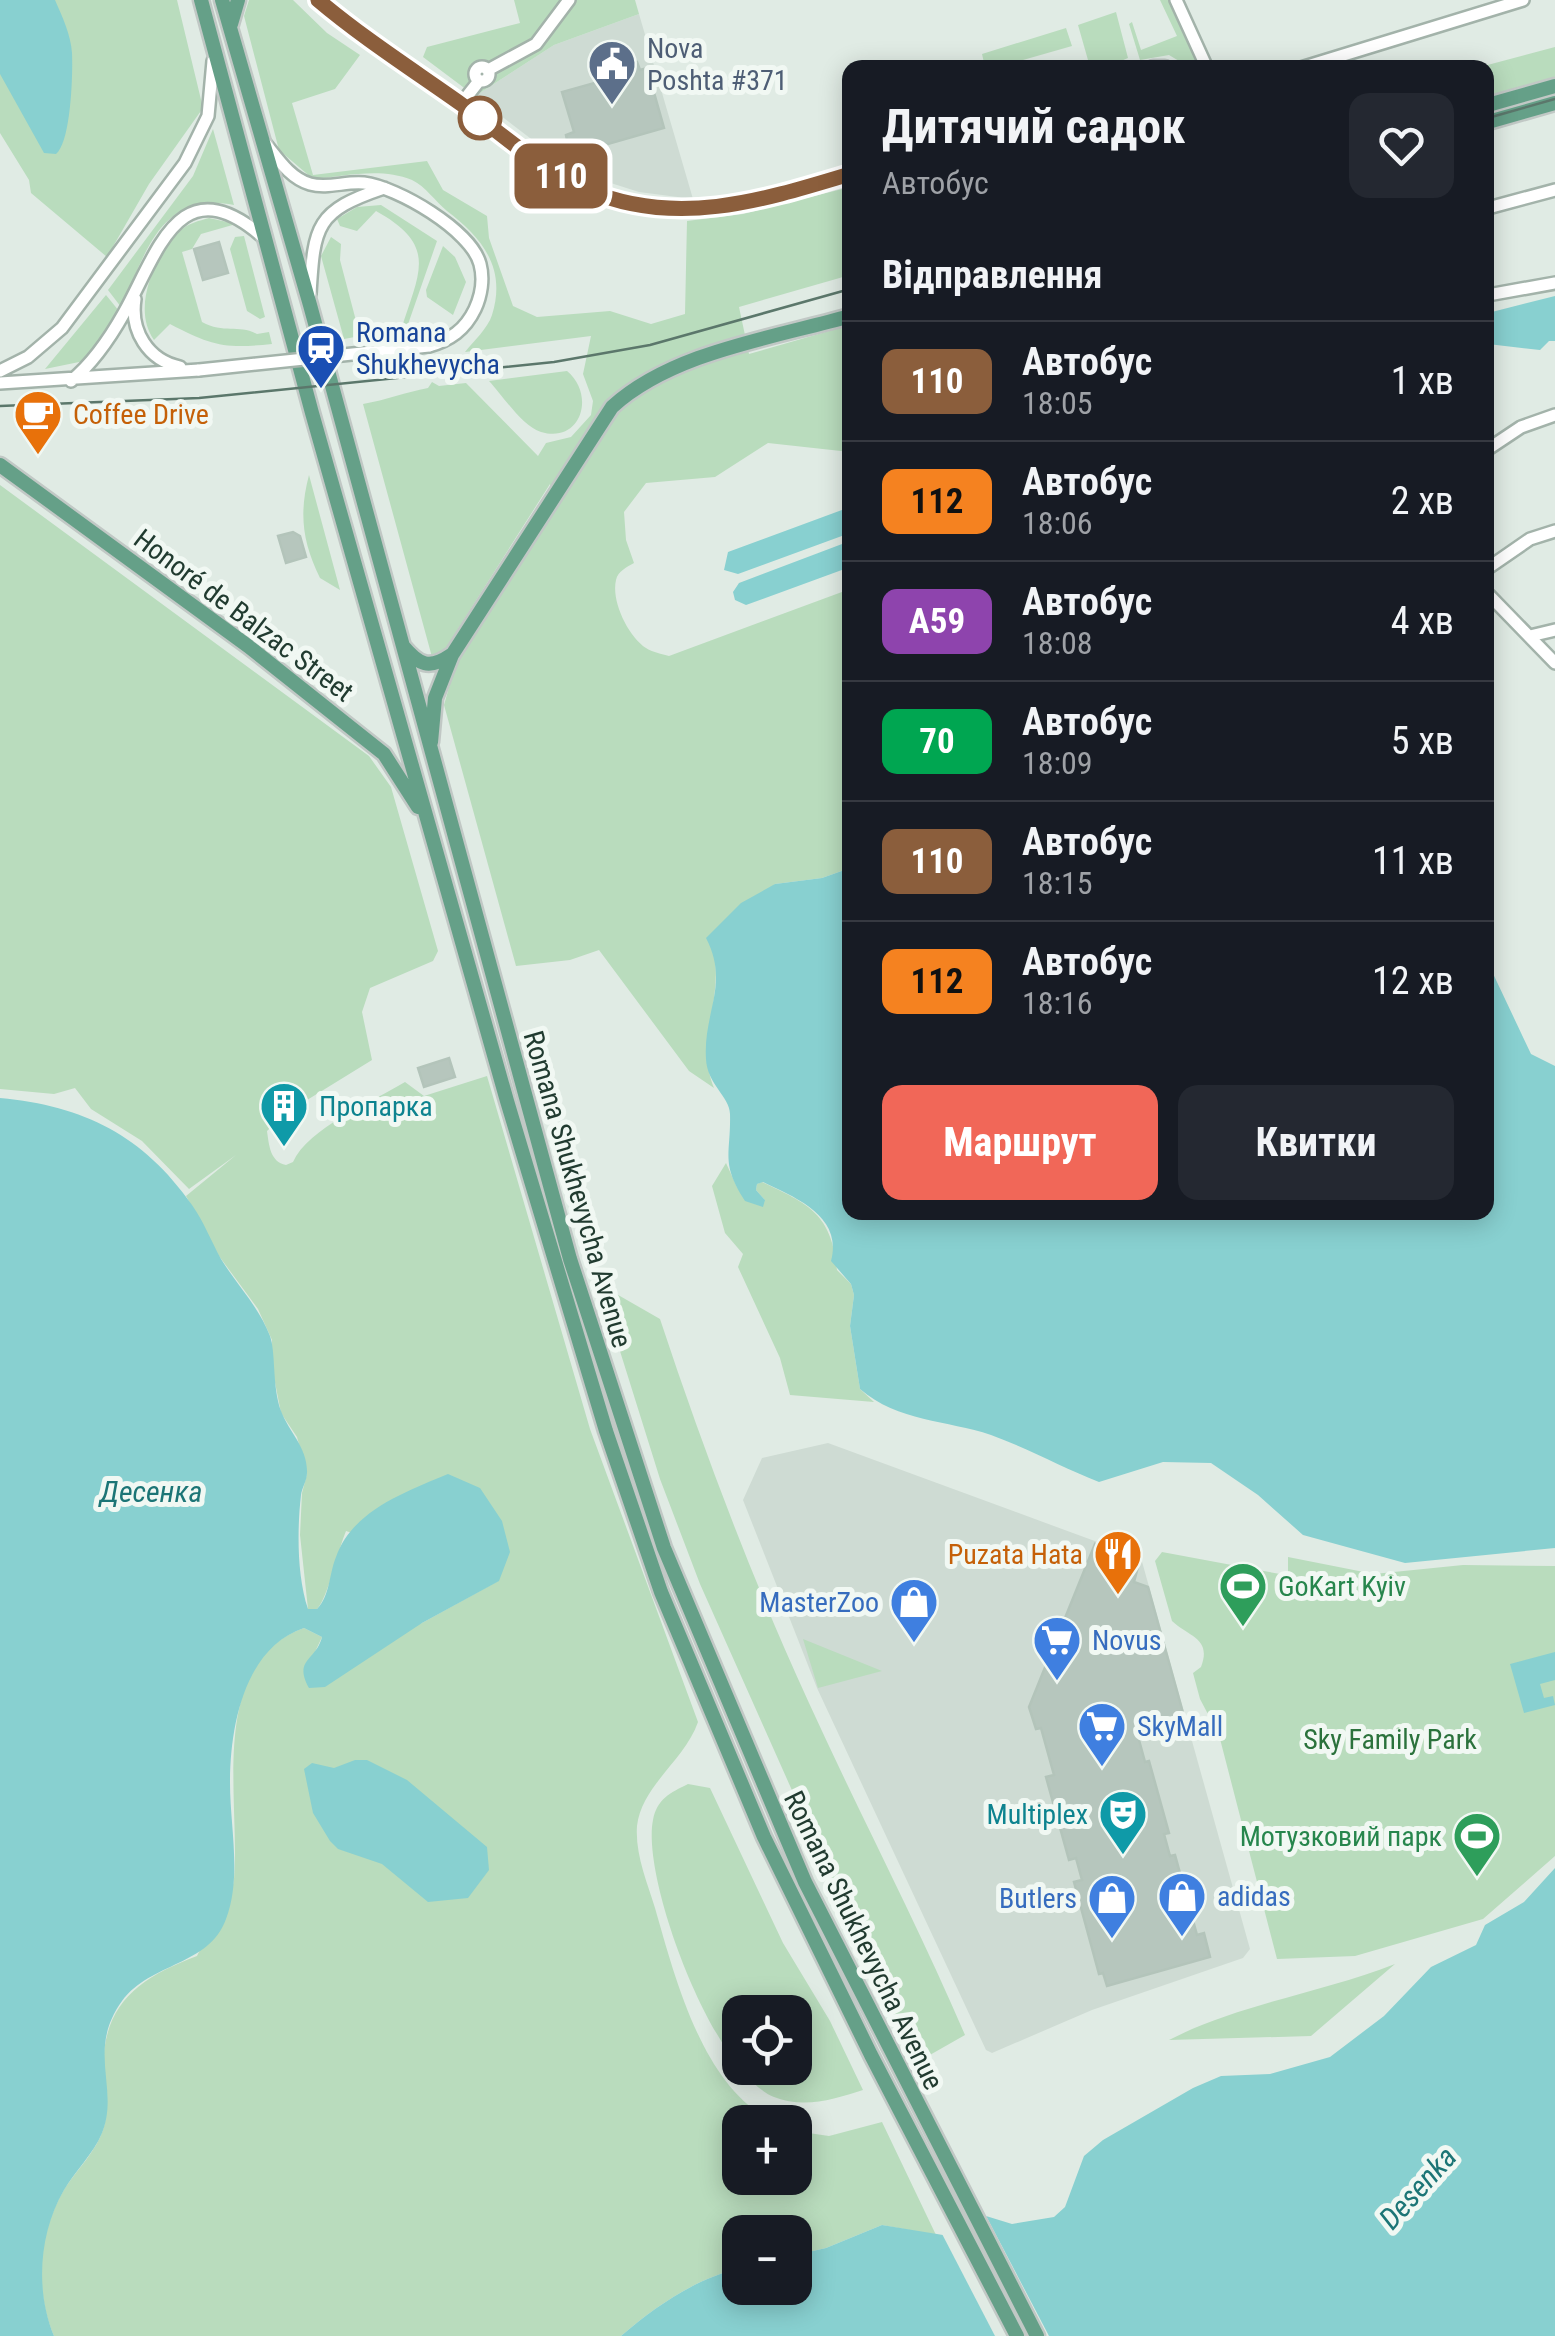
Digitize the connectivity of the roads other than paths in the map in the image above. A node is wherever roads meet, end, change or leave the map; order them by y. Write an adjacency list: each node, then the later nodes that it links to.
1 (201, 0): 9 (main road, Romana Shukhevycha Avenue)
2 (222, 0): 8 (main road, Romana Shukhevycha Avenue)
3 (238, 0): 8 (main road)
4 (318, 0): 18 (main road)
5 (568, 0): 13 (street)
6 (1176, 0): 10 (street)
7 (1523, 0): 11 (street)
8 (230, 30): 17 (main road, Romana Shukhevycha Avenue)
9 (214, 47): 22 (main road, Romana Shukhevycha Avenue); 29 (street)
10 (1203, 60)
11 (1327, 60)
12 (1555, 86): 14 (main road)
13 (468, 95)
14 (1494, 103)
15 (1555, 103): 16 (main road)
16 (1494, 120)
17 (260, 138): 19 (street); 26 (main road, Romana Shukhevycha Avenue)
18 (842, 176)
19 (384, 188): 26 (street); 28 (street, bridge)
20 (1555, 190): 21 (street)
21 (1494, 206)
22 (264, 238): 24 (street); 44 (main road, Romana Shukhevycha Avenue)
23 (1555, 283): 25 (street)
24 (137, 288): 28 (street); 30 (street)
25 (1494, 294)
26 (310, 305): 40 (main road, Romana Shukhevycha Avenue)
27 (842, 318): 41 (main road)
28 (199, 370): 30 (street)
29 (0, 371)
30 (71, 381): 31 (street)
31 (0, 383)
32 (1555, 414): 33 (street)
33 (1494, 445)
34 (0, 465): 44 (main road, Honoré de Balzac Street)
35 (1555, 531): 36 (street)
36 (1494, 564)
37 (1494, 600): 39 (street)
38 (1555, 630): 39 (street)
39 (1530, 636): 42 (street)
40 (399, 642): 41 (main road); 43 (main road, Romana Shukhevycha Avenue)
41 (452, 655): 43 (main road)
42 (1555, 663)
43 (430, 752): 46 (main road, Romana Shukhevycha Avenue)
44 (431, 830): 45 (main road, Romana Shukhevycha Avenue)
45 (1017, 2336)
46 (1037, 2336)

